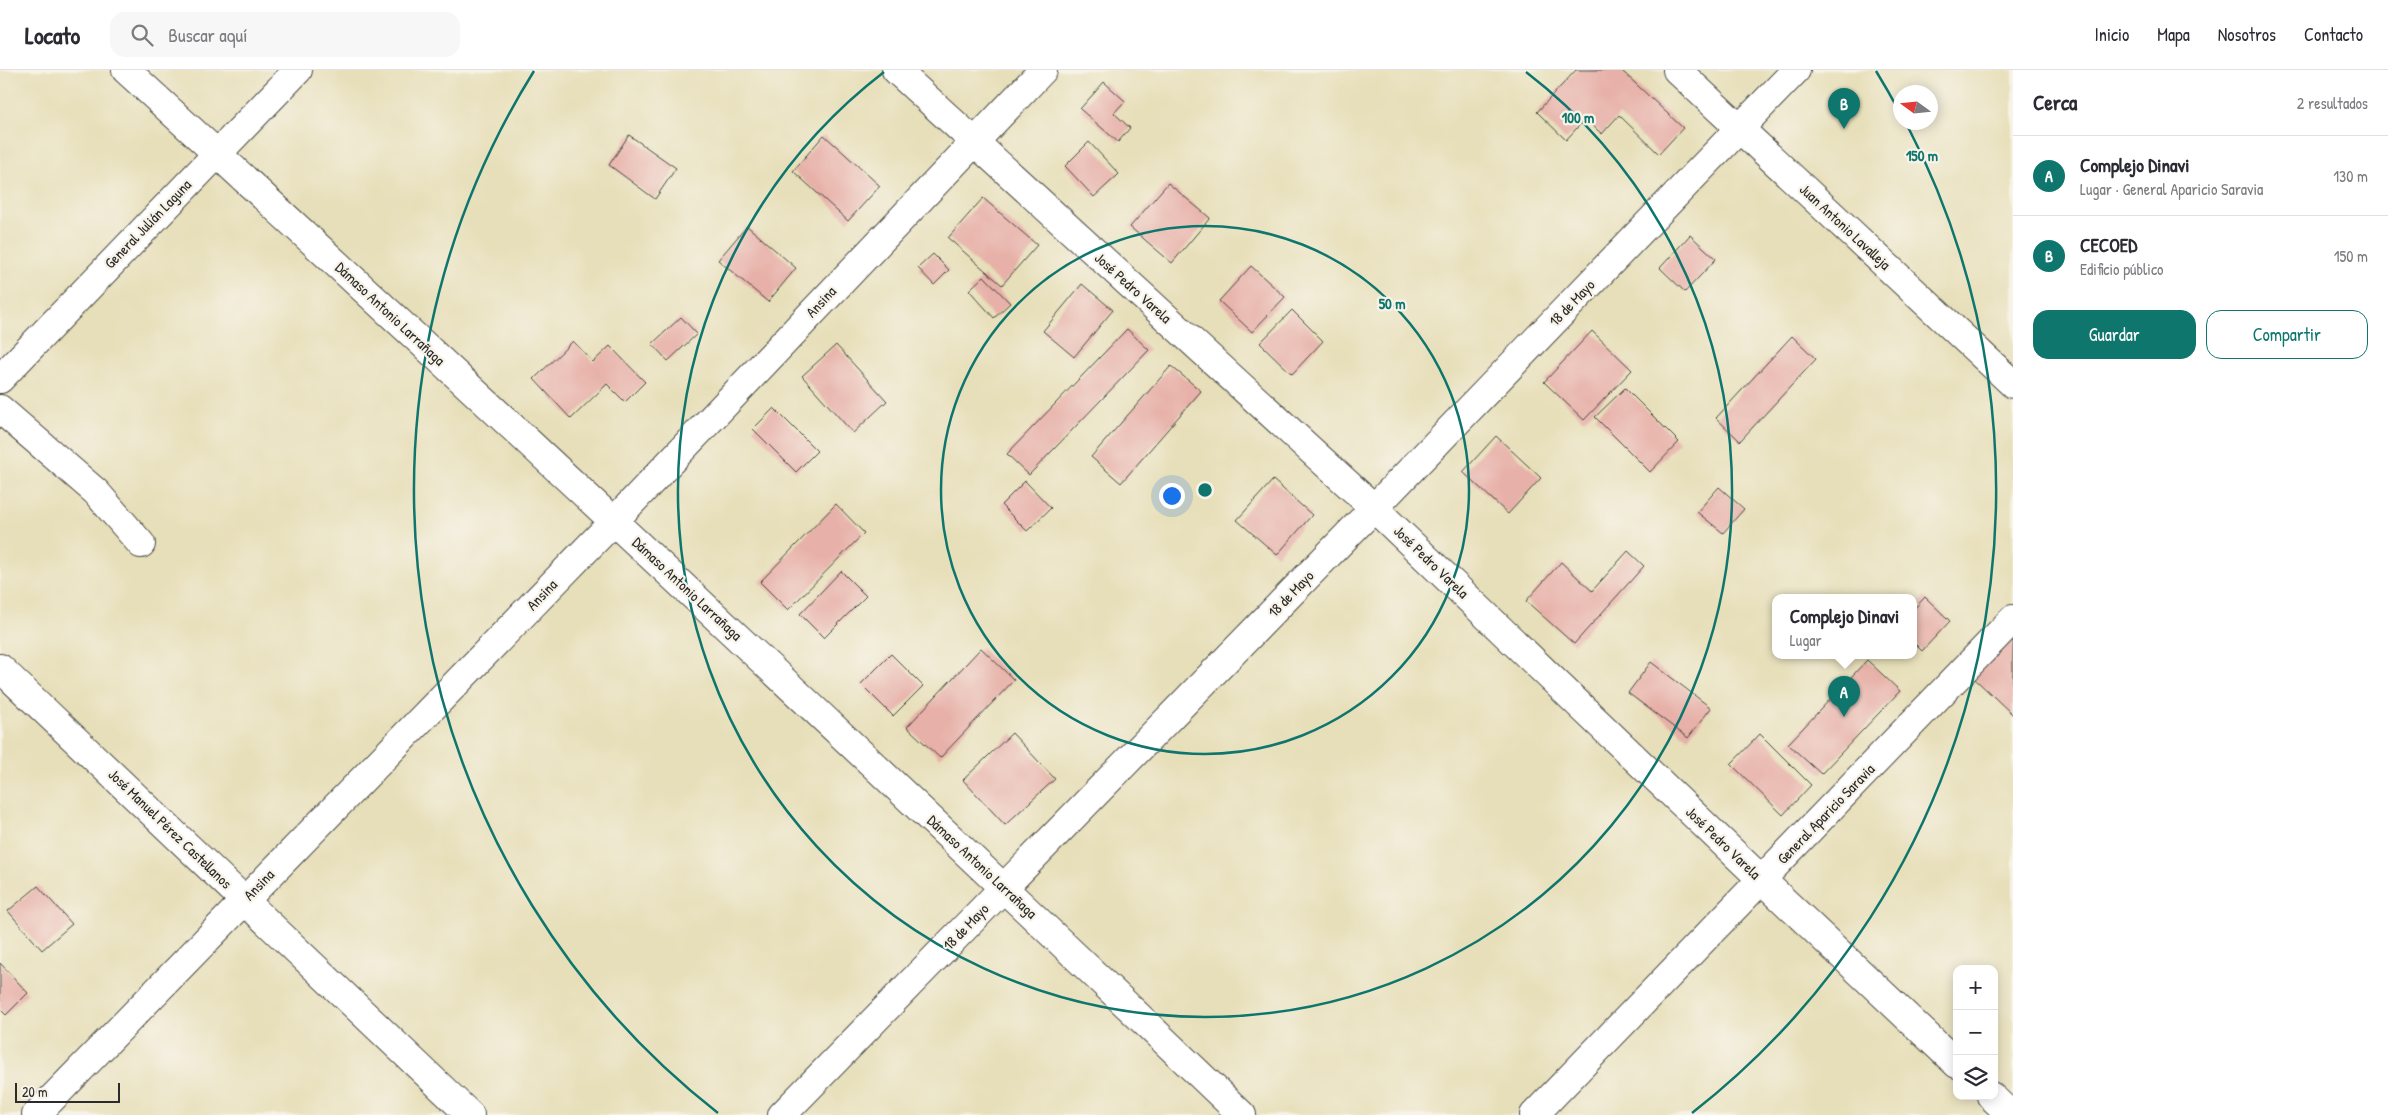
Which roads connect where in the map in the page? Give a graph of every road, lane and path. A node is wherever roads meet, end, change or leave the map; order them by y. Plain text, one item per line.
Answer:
1 (126, 70) edge
2 (298, 70) edge
3 (896, 70) edge
4 (1043, 70) edge
5 (1677, 70) edge
6 (1796, 70) edge
7 (1740, 130) junction
8 (973, 142) junction
9 (216, 153) junction
10 (0, 380) edge
11 (2013, 384) edge
12 (0, 410) edge
13 (1374, 508) junction
14 (614, 520) junction
15 (141, 544) dead end
16 (2013, 619) edge
17 (0, 668) edge
18 (1762, 880) junction
19 (1005, 888) junction
20 (244, 900) junction
21 (1953, 1060) edge
22 (1995, 1100) edge
23 (36, 1115) edge
24 (470, 1115) edge
25 (782, 1115) edge
26 (1242, 1115) edge
27 (1534, 1115) edge
28 (2011, 1115) edge

1 - 9 street, Dámaso Antonio Larrañaga
2 - 9 street, General Julián Laguna
3 - 8 street, José Pedro Varela
4 - 8 street, Ansina
5 - 7 street, Juan Antonio Lavalleja
6 - 7 street, 18 de Mayo
7 - 11 street, Juan Antonio Lavalleja
7 - 13 street, 18 de Mayo
8 - 13 street, José Pedro Varela
8 - 14 street, Ansina
9 - 10 street, General Julián Laguna
9 - 14 street, Dámaso Antonio Larrañaga
12 - 15 street
13 - 18 street, José Pedro Varela
13 - 19 street, 18 de Mayo
14 - 19 street, Dámaso Antonio Larrañaga
14 - 20 street, Ansina
16 - 18 street, General Aparicio Saravia
17 - 20 street, José Manuel Pérez Castellanos
18 - 21 street, José Pedro Varela
18 - 27 street, General Aparicio Saravia
19 - 25 street, 18 de Mayo
19 - 26 street, Dámaso Antonio Larrañaga
20 - 23 street, Ansina
20 - 24 street, José Manuel Pérez Castellanos
22 - 28 street

